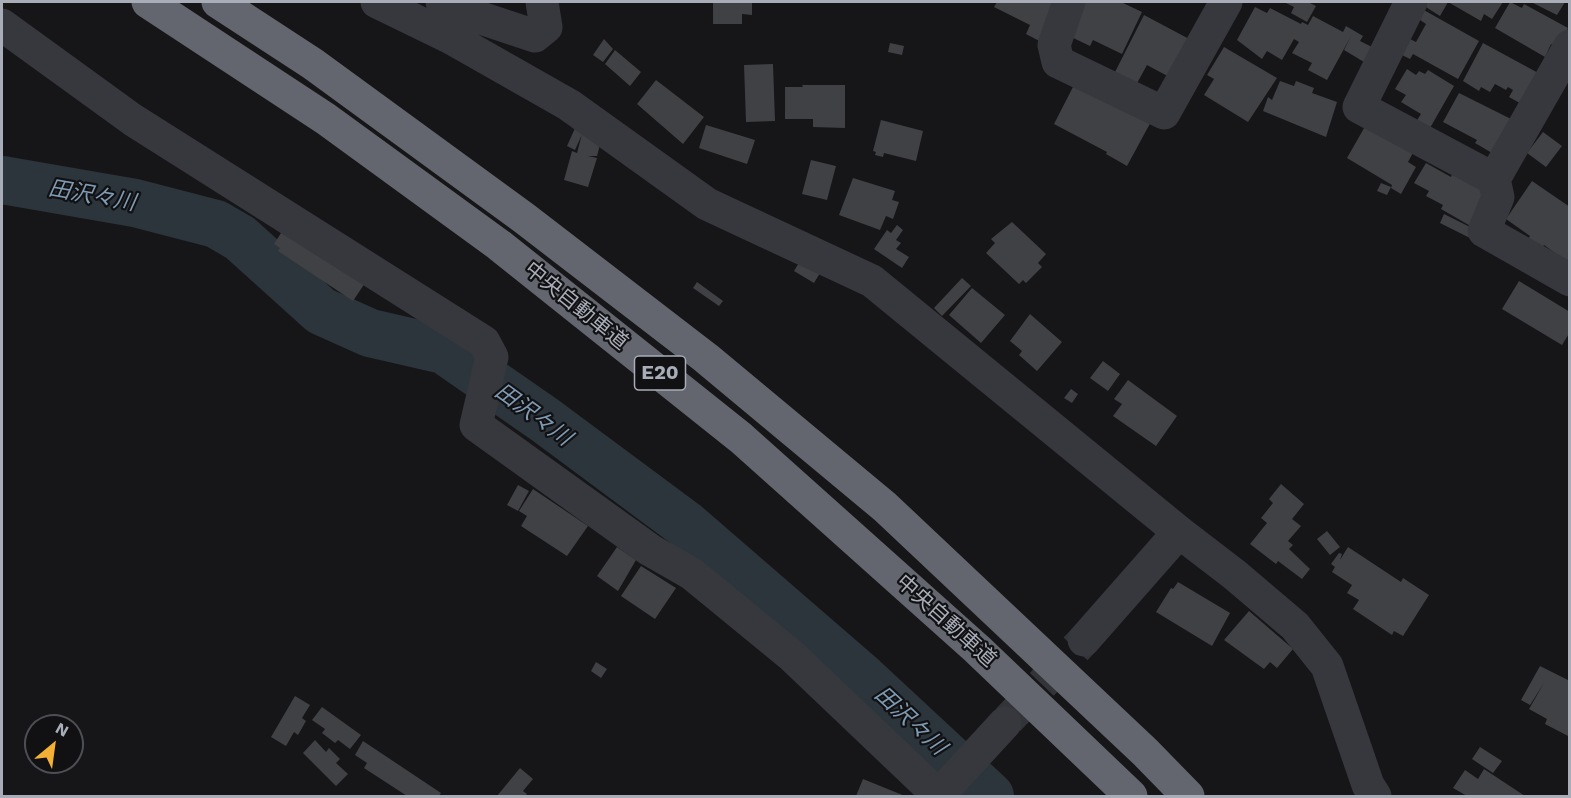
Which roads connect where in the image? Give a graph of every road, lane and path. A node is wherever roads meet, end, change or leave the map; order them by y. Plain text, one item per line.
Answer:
1 (148, 2) edge
2 (218, 2) edge
3 (377, 2) edge
4 (442, 2) edge
5 (542, 2) edge
6 (1070, 2) edge
7 (1226, 2) edge
8 (1411, 2) edge
9 (2, 25) edge
10 (1569, 46) edge
11 (1494, 179) junction
12 (1569, 280) edge
13 (1179, 532) junction
14 (1084, 640) tunnel mouth
15 (1005, 723) tunnel mouth
16 (939, 796) edge
17 (1131, 796) edge
18 (1188, 796) edge
19 (1375, 796) edge

1 - 17 highway, 中央自動車道 / E20
2 - 18 highway, 中央自動車道 / E20
3 - 13 street
4 - 5 street
6 - 7 street
8 - 11 street
9 - 16 street
10 - 11 street
11 - 12 street
13 - 14 street
13 - 19 street
15 - 16 street

